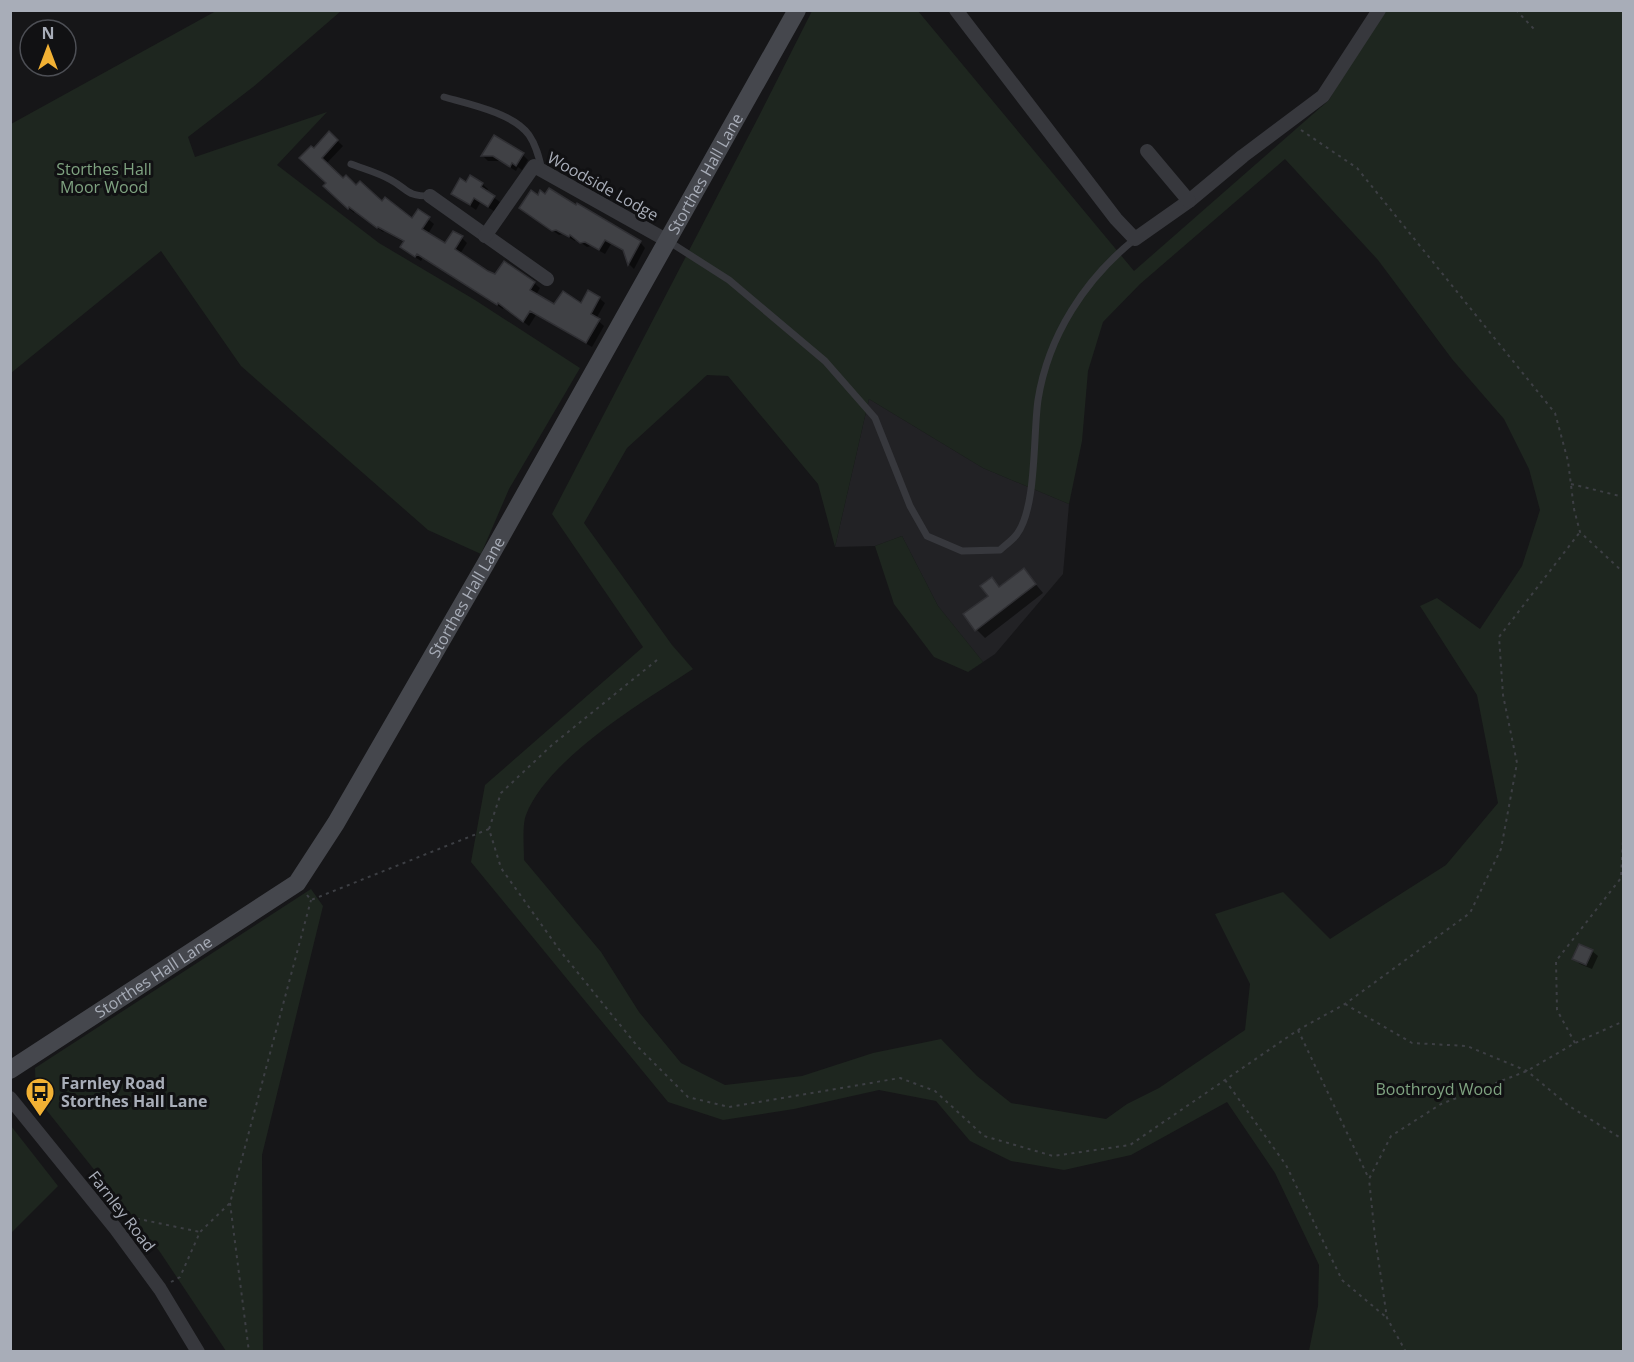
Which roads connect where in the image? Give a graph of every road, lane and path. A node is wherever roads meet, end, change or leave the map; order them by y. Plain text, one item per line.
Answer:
1 (797, 10) edge
2 (956, 10) edge
3 (1379, 10) edge
4 (1516, 10) edge
5 (1534, 29) dead end
6 (444, 97) dead end
7 (1289, 122) junction
8 (1147, 151) dead end
9 (351, 164) dead end
10 (542, 170) junction
11 (429, 196) joint
12 (1189, 201) junction
13 (485, 236) junction
14 (1135, 239) junction
15 (668, 241) junction
16 (547, 279) dead end
17 (1571, 484) junction
18 (1623, 497) edge
19 (1580, 532) junction
20 (1623, 573) edge
21 (657, 660) dead end
22 (1623, 821) edge
23 (489, 829) junction
24 (297, 883) junction
25 (311, 900) junction
26 (1346, 1004) junction
27 (1623, 1021) edge
28 (1298, 1030) junction
29 (1575, 1043) junction
30 (10, 1070) edge
31 (1527, 1071) junction
32 (1225, 1080) junction
33 (10, 1098) edge
34 (1623, 1140) edge
35 (1370, 1179) junction
36 (230, 1203) junction
37 (116, 1229) junction
38 (200, 1232) junction
39 (160, 1289) junction
40 (1387, 1318) junction
41 (198, 1352) edge
42 (249, 1352) edge
43 (1406, 1352) edge

1 - 15 street, Storthes Hall Lane
2 - 14 street
3 - 7 street
4 - 5 path
6 - 10 lane
7 - 12 street
7 - 17 path
8 - 12 street
9 - 11 lane
10 - 13 street, Woodside Lodge
10 - 15 street, Woodside Lodge
11 - 13 street
12 - 14 street
13 - 16 street
14 - 15 lane
15 - 24 street, Storthes Hall Lane
17 - 18 path
17 - 19 path
19 - 20 path
19 - 26 path
21 - 23 path
22 - 29 path
23 - 25 path
23 - 32 path
24 - 25 path
24 - 30 street, Storthes Hall Lane
25 - 36 path
26 - 28 path
26 - 31 path
27 - 29 path
28 - 32 path
28 - 35 path
29 - 31 path
31 - 34 path
31 - 35 path
32 - 40 path
33 - 37 street, Farnley Road
35 - 40 path
36 - 38 path
36 - 42 path
37 - 38 path
37 - 39 street, Farnley Road
38 - 39 path
39 - 41 street, Farnley Road
40 - 43 path

